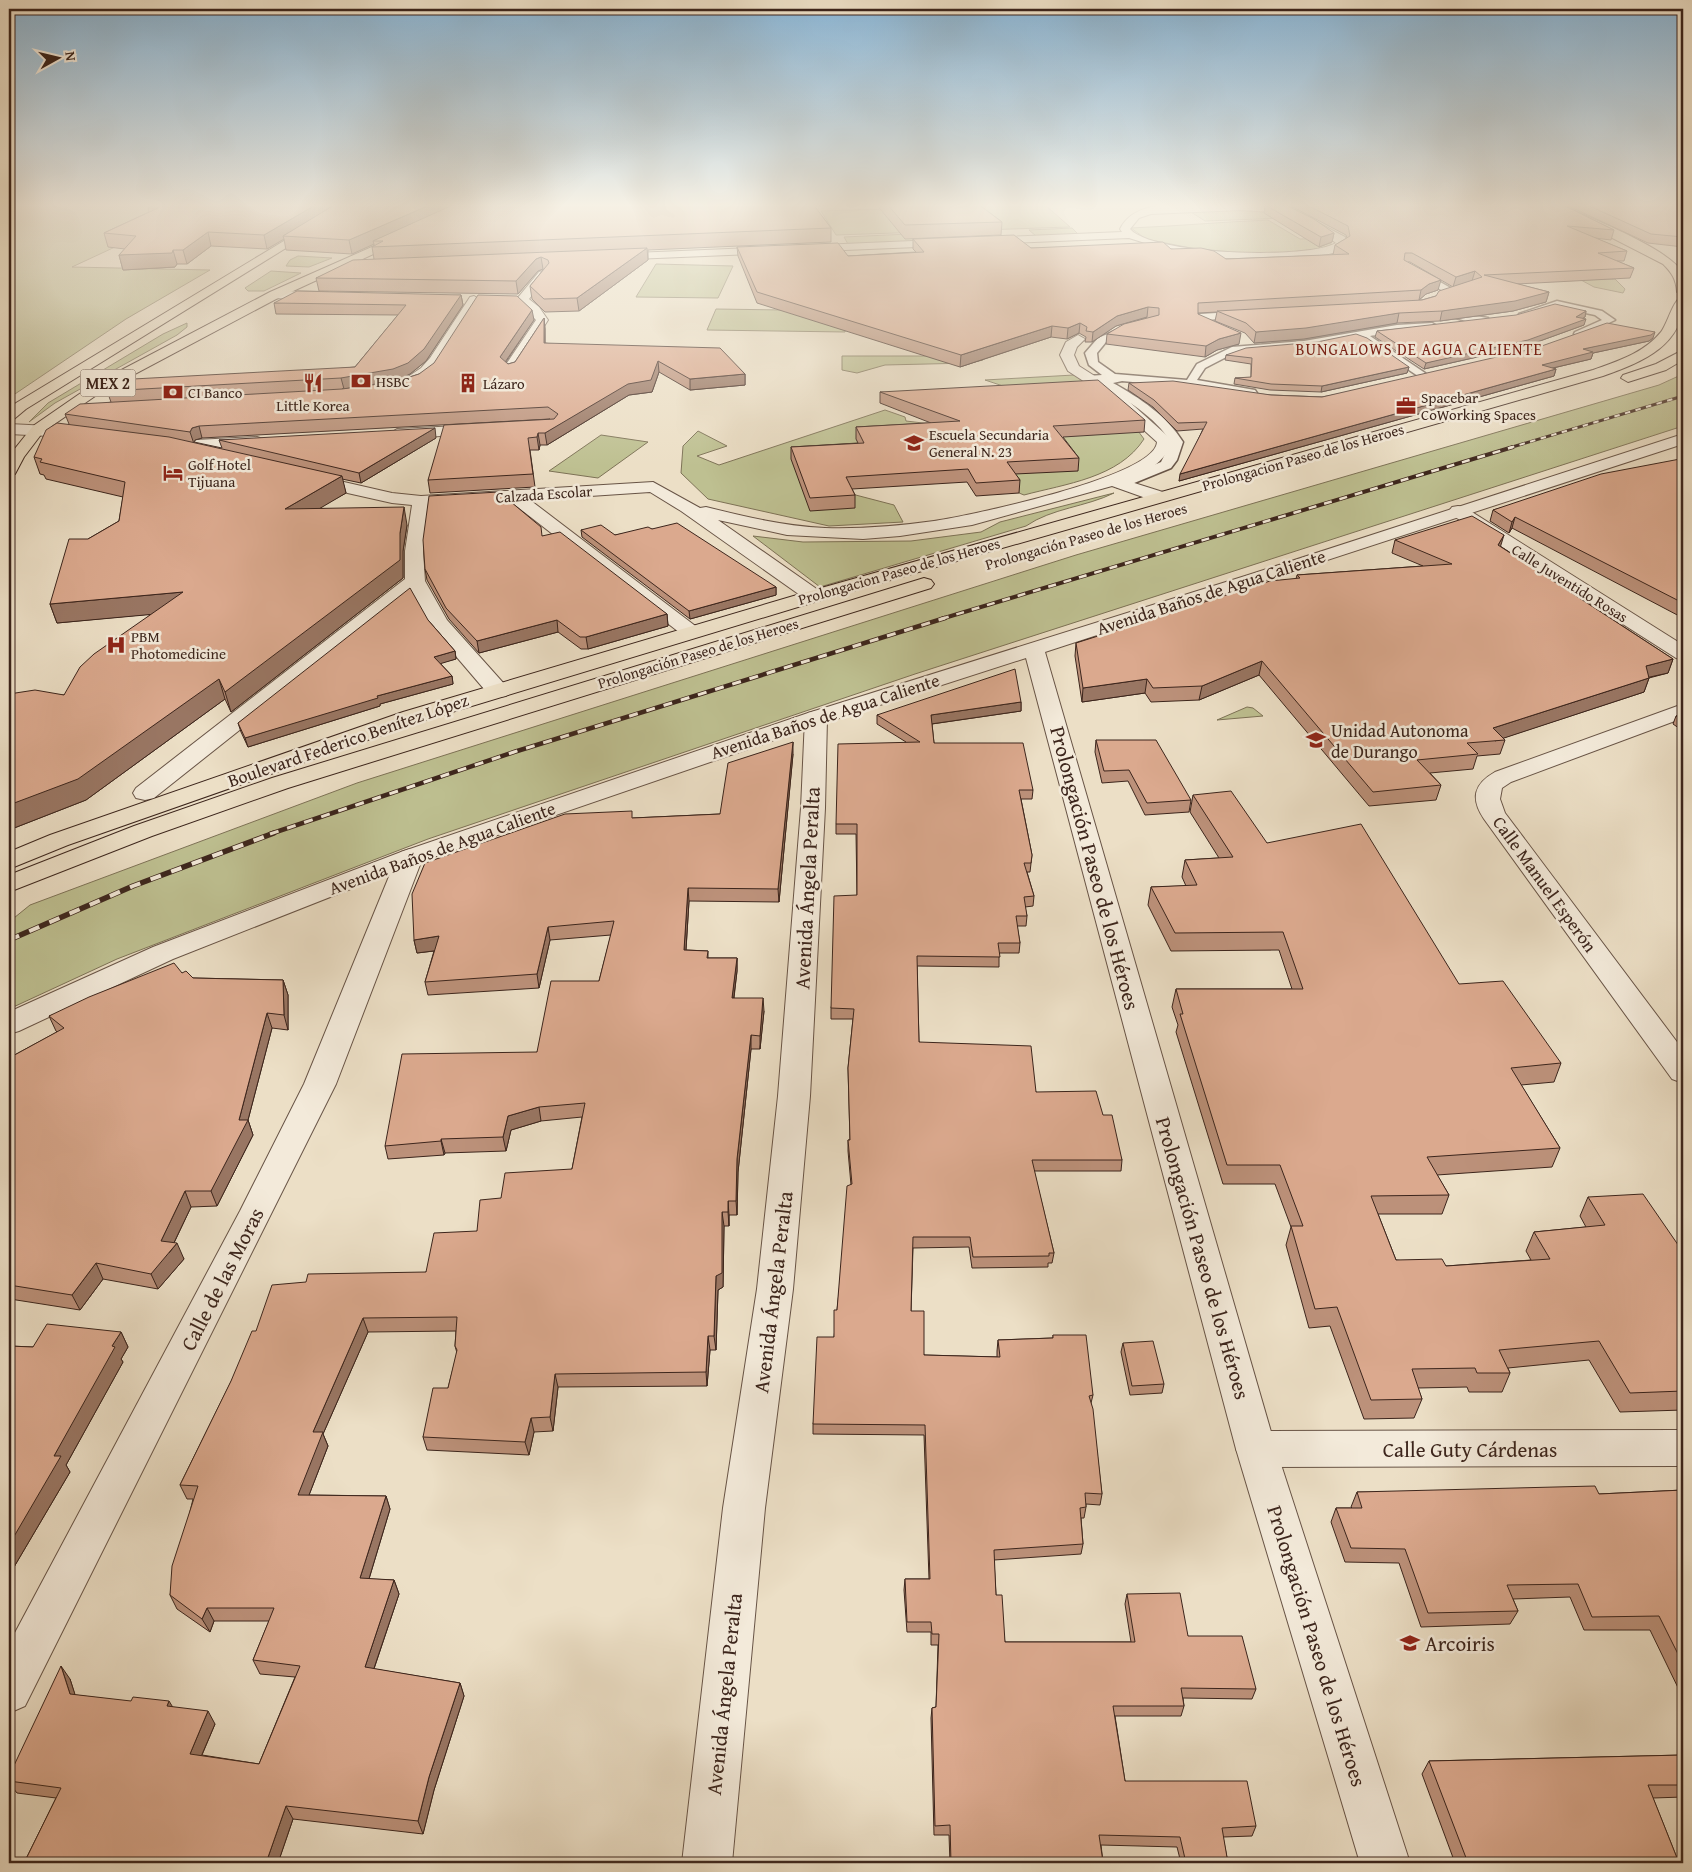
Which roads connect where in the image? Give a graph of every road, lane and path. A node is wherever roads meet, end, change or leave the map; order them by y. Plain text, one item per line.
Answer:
1 (206, 291) edge
2 (282, 291) edge
3 (525, 291) edge
4 (1454, 291) edge
5 (250, 294) dead end
6 (274, 295) junction
7 (336, 296) edge
8 (455, 299) edge
9 (1683, 300) edge
10 (1262, 313) edge
11 (1499, 318) edge
12 (1468, 320) junction
13 (1146, 323) edge
14 (1537, 324) edge
15 (1232, 334) edge
16 (1356, 335) junction
17 (1568, 336) edge
18 (1078, 339) edge
19 (1683, 354) edge
20 (510, 369) edge
21 (1092, 378) junction
22 (1116, 378) junction
23 (1404, 379) edge
24 (1195, 381) junction
25 (391, 388) edge
26 (1120, 390) junction
27 (1261, 395) edge
28 (86, 410) edge
29 (63, 412) junction
30 (9, 416) edge
31 (9, 429) edge
32 (490, 429) edge
33 (38, 430) junction
34 (86, 434) edge
35 (381, 435) edge
36 (1683, 439) edge
37 (272, 441) edge
38 (1683, 443) edge
39 (156, 444) edge
40 (174, 446) junction
41 (1656, 448) junction
42 (232, 460) edge
43 (9, 471) edge
44 (290, 475) edge
45 (1117, 482) junction
46 (513, 495) junction
47 (1160, 497) junction
48 (421, 501) junction
49 (687, 507) junction
50 (1458, 512) junction
51 (1038, 550) dead end
52 (944, 578) dead end
53 (415, 581) junction
54 (814, 596) junction
55 (691, 632) junction
56 (1034, 649) junction
57 (1683, 654) edge
58 (498, 691) junction
59 (1683, 711) edge
60 (411, 717) junction
61 (487, 717) junction
62 (816, 718) junction
63 (145, 793) junction
64 (9, 845) edge
65 (410, 857) junction
66 (9, 861) edge
67 (9, 884) edge
68 (9, 904) edge
69 (9, 1024) edge
70 (1683, 1072) edge
71 (1683, 1448) edge
72 (1256, 1449) junction
73 (9, 1690) edge
74 (707, 1863) edge
75 (1385, 1863) edge

1 - 30 main road, MEX 2
2 - 6 main road, MEX 2
3 - 20 street
4 - 12 street
5 - 6 main road
6 - 7 street
6 - 29 main road, MEX 2
8 - 25 street
9 - 47 main road, Prolongacion Paseo de los Heroes
10 - 15 street
11 - 12 street
12 - 16 street
13 - 22 street
14 - 17 street
16 - 23 street
16 - 24 street
18 - 21 street
19 - 51 main road, Prolongación Paseo de los Heroes
21 - 22 street
21 - 26 street
21 - 45 street
22 - 24 street
22 - 26 street
24 - 27 street
26 - 45 street
28 - 29 street
29 - 33 main road, MEX 2
31 - 33 street
32 - 35 street
33 - 34 street
33 - 43 main road, MEX 2
36 - 41 street, Avenida Baños de Agua Caliente
37 - 40 street
38 - 41 street, Avenida Baños de Agua Caliente
39 - 40 street
40 - 42 street
41 - 50 street, Avenida Baños de Agua Caliente
44 - 48 street, Calzada Escolar
45 - 47 street
45 - 49 street
46 - 48 street, Calzada Escolar
46 - 49 street, Calzada Escolar
46 - 55 street
47 - 54 main road, Prolongacion Paseo de los Heroes
48 - 53 street
49 - 54 street, Calzada Escolar
50 - 56 street, Avenida Baños de Agua Caliente
50 - 57 street, Calle Juventido Rosas
52 - 61 main road, Prolongación Paseo de los Heroes
53 - 58 street
53 - 63 street
54 - 55 main road, Prolongacion Paseo de los Heroes
55 - 58 main road, Boulevard Federico Benítez López
56 - 62 street, Avenida Baños de Agua Caliente
56 - 72 street, Prolongación Paseo de los Héroes
58 - 60 main road, Boulevard Federico Benítez López
59 - 70 street, Calle Manuel Esperón
60 - 63 main road
60 - 66 main road, Boulevard Federico Benítez López
61 - 67 main road, Boulevard Federico Benítez López
61 - 68 main road
62 - 65 street, Avenida Baños de Agua Caliente
62 - 74 street, Avenida Ángela Peralta
63 - 64 main road
65 - 69 street, Avenida Baños de Agua Caliente
65 - 73 street, Calle de las Moras
71 - 72 street, Calle Guty Cárdenas
72 - 75 street, Prolongación Paseo de los Héroes

